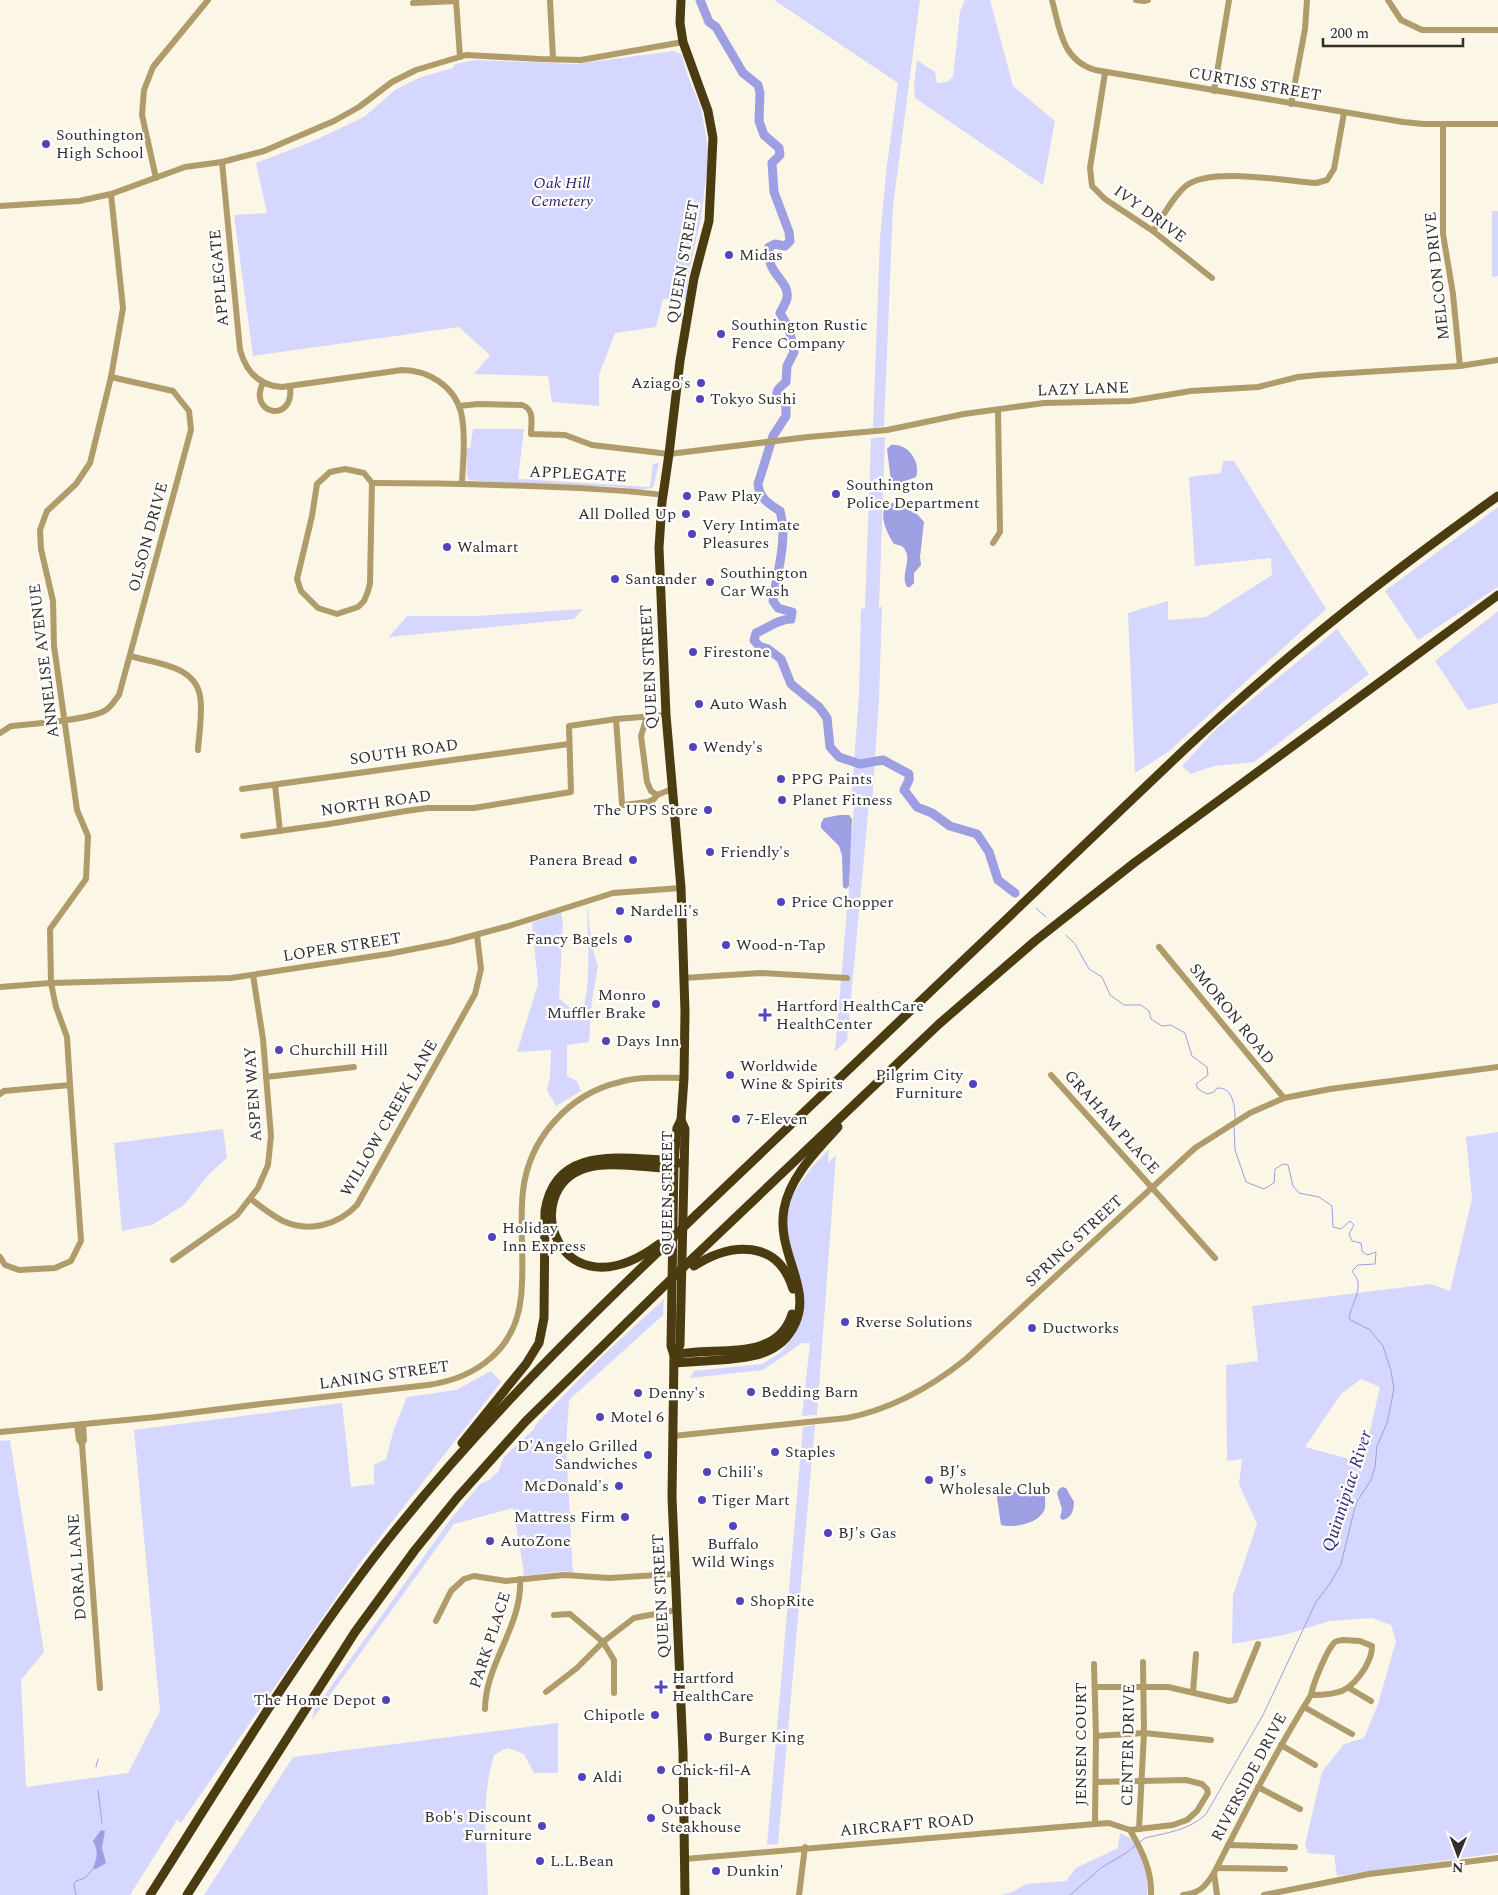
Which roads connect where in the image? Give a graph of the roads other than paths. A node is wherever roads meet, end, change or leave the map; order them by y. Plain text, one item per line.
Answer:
1 (208, 0) edge
2 (456, 0) edge
3 (550, 0) edge
4 (681, 0) edge
5 (1052, 0) edge
6 (1136, 0) edge
7 (1148, 0) edge
8 (1229, 0) edge
9 (1307, 0) edge
10 (1388, 0) edge
11 (413, 3) dead end
12 (1498, 30) edge
13 (683, 42) junction
14 (460, 57) junction
15 (553, 60) junction
16 (1105, 72) junction
17 (1214, 91) junction
18 (1291, 104) junction
19 (1344, 113) junction
20 (1443, 124) junction
21 (1498, 124) edge
22 (222, 162) junction
23 (156, 178) junction
24 (110, 194) junction
25 (0, 206) edge
26 (1153, 232) junction
27 (1212, 278) dead end
28 (1498, 360) edge
29 (1460, 366) junction
30 (112, 377) junction
31 (263, 383) junction
32 (290, 386) junction
33 (459, 406) junction
34 (998, 410) junction
35 (670, 454) junction
36 (372, 483) junction
37 (462, 483) junction
38 (663, 495) junction
39 (1498, 496) edge
40 (993, 544) dead end
41 (1498, 595) edge
42 (130, 656) junction
43 (666, 715) junction
44 (647, 716) junction
45 (64, 719) junction
46 (616, 719) junction
47 (0, 733) edge
48 (569, 744) junction
49 (198, 750) dead end
50 (275, 785) junction
51 (242, 789) dead end
52 (672, 789) junction
53 (657, 795) junction
54 (280, 830) junction
55 (243, 836) dead end
56 (681, 888) junction
57 (477, 935) junction
58 (1159, 947) dead end
59 (253, 975) junction
60 (684, 978) junction
61 (847, 978) dead end
62 (52, 984) junction
63 (0, 987) edge
64 (354, 1067) dead end
65 (1498, 1067) edge
66 (1051, 1075) dead end
67 (266, 1078) junction
68 (684, 1078) junction
69 (70, 1085) junction
70 (0, 1094) edge
71 (1284, 1098) junction
72 (847, 1115) junction
73 (679, 1163) junction
74 (1152, 1187) junction
75 (250, 1199) junction
76 (659, 1247) junction
77 (0, 1257) edge
78 (1215, 1258) dead end
79 (173, 1260) dead end
80 (694, 1262) junction
81 (674, 1359) junction
82 (80, 1425) junction
83 (0, 1432) edge
84 (673, 1436) junction
85 (373, 1560) junction
86 (675, 1574) junction
87 (520, 1579) junction
88 (676, 1610) junction
89 (554, 1615) dead end
90 (436, 1621) dead end
91 (603, 1642) junction
92 (1258, 1644) dead end
93 (1196, 1654) dead end
94 (1143, 1662) dead end
95 (1094, 1664) dead end
96 (1144, 1686) junction
97 (1095, 1687) junction
98 (100, 1688) dead end
99 (1349, 1688) junction
100 (546, 1692) dead end
101 (1193, 1692) junction
102 (614, 1693) dead end
103 (1312, 1695) junction
104 (1370, 1700) dead end
105 (1304, 1706) junction
106 (485, 1709) dead end
107 (1144, 1733) junction
108 (1352, 1734) dead end
109 (1096, 1736) junction
110 (1211, 1740) dead end
111 (1281, 1745) junction
112 (1315, 1765) dead end
113 (1143, 1780) junction
114 (1096, 1782) junction
115 (1258, 1787) junction
116 (1300, 1809) dead end
117 (1095, 1824) junction
118 (1139, 1828) junction
119 (1130, 1830) junction
120 (1228, 1845) junction
121 (805, 1847) junction
122 (1295, 1847) dead end
123 (1498, 1858) edge
124 (685, 1859) junction
125 (1285, 1869) dead end
126 (1216, 1871) junction
127 (150, 1895) edge
128 (187, 1895) edge
129 (685, 1895) edge
130 (799, 1895) edge
131 (1151, 1895) edge
132 (1183, 1895) edge
133 (1217, 1895) edge
134 (1264, 1895) edge

1 - 23 street
2 - 11 street
2 - 14 street
3 - 15 street
4 - 13 highway, QUEEN STREET
5 - 16 street, CURTISS STREET
6 - 7 street
8 - 17 street
9 - 18 street
10 - 12 street
13 - 15 street
13 - 35 highway, QUEEN STREET
14 - 15 street
14 - 22 street
16 - 17 street, CURTISS STREET
16 - 26 street, IVY DRIVE
17 - 18 street, CURTISS STREET
18 - 19 street, CURTISS STREET
19 - 20 street, CURTISS STREET
19 - 26 street
20 - 21 street, CURTISS STREET
20 - 29 street, MELCON DRIVE
22 - 23 street
22 - 31 street, APPLEGATE
23 - 24 street
24 - 25 street
24 - 30 street, ANNELISE AVENUE
26 - 27 street, IVY DRIVE
28 - 29 street, LAZY LANE
29 - 34 street, LAZY LANE
30 - 42 street, OLSON DRIVE
30 - 45 street, ANNELISE AVENUE
31 - 32 street
31 - 32 street
32 - 33 street
33 - 35 street, LAZY LANE
33 - 37 street
34 - 35 street, LAZY LANE
34 - 40 street
35 - 38 highway, QUEEN STREET
36 - 36 street
36 - 37 street, APPLEGATE
37 - 38 street, APPLEGATE
38 - 43 highway, QUEEN STREET
39 - 76 highway, bridge
41 - 72 highway
42 - 45 street, OLSON DRIVE
42 - 49 street
43 - 44 street
43 - 52 highway, QUEEN STREET
44 - 46 street
44 - 53 street
45 - 47 street, OLSON DRIVE
45 - 62 street, ANNELISE AVENUE
46 - 48 street
46 - 53 street
48 - 50 street, SOUTH ROAD
48 - 54 street, NORTH ROAD
50 - 51 street, SOUTH ROAD
50 - 54 street
52 - 53 street
52 - 56 highway, QUEEN STREET
54 - 55 street, NORTH ROAD
56 - 57 street, LOPER STREET
56 - 60 highway, QUEEN STREET
57 - 59 street, LOPER STREET
57 - 75 street, WILLOW CREEK LANE
58 - 71 street, SMORON ROAD
59 - 62 street, LOPER STREET
59 - 67 street, ASPEN WAY
60 - 61 street
60 - 68 highway, QUEEN STREET
62 - 63 street, LOPER STREET
62 - 69 street, ANNELISE AVENUE
64 - 67 street
65 - 71 street, SPRING STREET
66 - 74 street, GRAHAM PLACE
67 - 75 street, ASPEN WAY
68 - 73 highway, QUEEN STREET
68 - 82 street, LANING STREET
69 - 70 street
69 - 77 street, ANNELISE AVENUE
71 - 74 street, SPRING STREET
72 - 80 highway
72 - 81 highway
73 - 76 highway
73 - 81 highway, QUEEN STREET
73 - 85 highway
74 - 78 street, GRAHAM PLACE
74 - 84 street, SPRING STREET
75 - 79 street, ASPEN WAY
76 - 85 highway
80 - 81 highway
80 - 128 highway, bridge
81 - 84 highway, QUEEN STREET
82 - 83 street, LANING STREET
82 - 98 street, DORAL LANE
84 - 86 highway, QUEEN STREET
85 - 127 highway
86 - 87 street
86 - 88 highway, QUEEN STREET
87 - 90 street
87 - 106 street, PARK PLACE
88 - 91 street
88 - 124 highway, QUEEN STREET
89 - 91 street
91 - 100 street
91 - 102 street
92 - 101 street
93 - 101 street
94 - 96 street, CENTER DRIVE
95 - 97 street, JENSEN COURT
96 - 97 street
96 - 101 street
96 - 107 street, CENTER DRIVE
97 - 109 street, JENSEN COURT
99 - 103 street
99 - 103 street, RIVERSIDE DRIVE
99 - 104 street
103 - 105 street, RIVERSIDE DRIVE
105 - 108 street
105 - 111 street, RIVERSIDE DRIVE
107 - 109 street
107 - 110 street
107 - 113 street, CENTER DRIVE
109 - 114 street, JENSEN COURT
111 - 112 street
111 - 115 street, RIVERSIDE DRIVE
113 - 114 street
113 - 118 street, CENTER DRIVE
113 - 118 street, AIRCRAFT ROAD
114 - 117 street, JENSEN COURT
115 - 116 street
115 - 120 street, RIVERSIDE DRIVE
117 - 119 street, AIRCRAFT ROAD
117 - 121 street, AIRCRAFT ROAD
118 - 119 street, AIRCRAFT ROAD
119 - 131 street
120 - 122 street
120 - 126 street, RIVERSIDE DRIVE
121 - 124 street, AIRCRAFT ROAD
121 - 130 street
123 - 134 street
124 - 129 highway, QUEEN STREET
125 - 126 street
126 - 132 street, RIVERSIDE DRIVE
126 - 133 street

